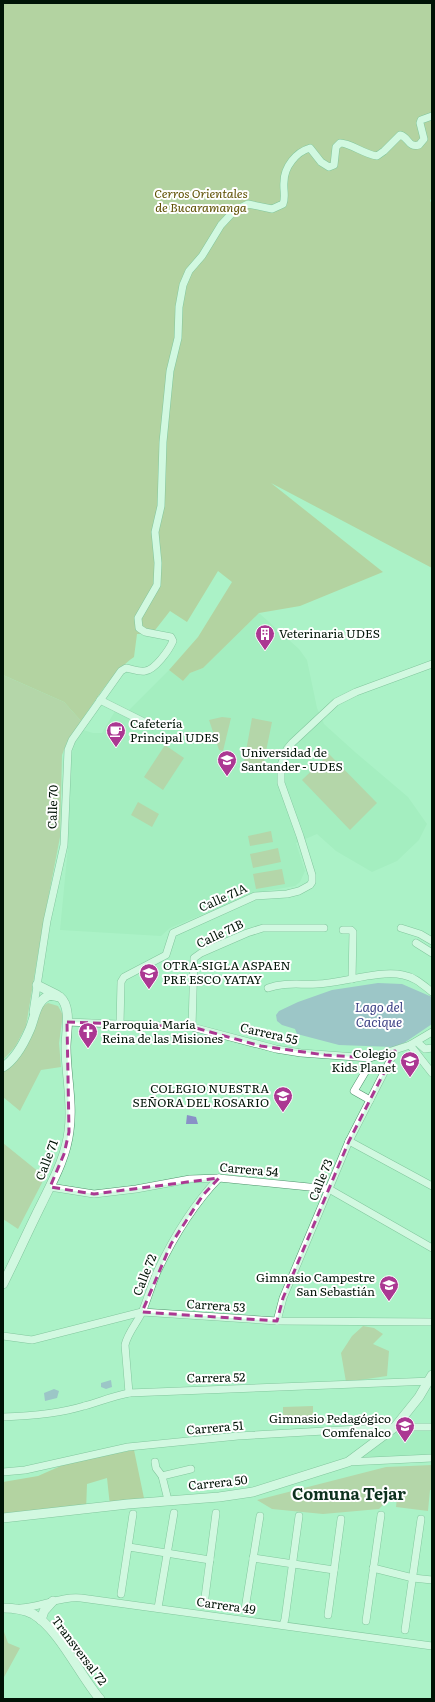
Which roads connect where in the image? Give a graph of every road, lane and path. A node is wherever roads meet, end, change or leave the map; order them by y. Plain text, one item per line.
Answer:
1 (432, 116) edge
2 (432, 664) edge
3 (100, 700) junction
4 (152, 726) dead end
5 (324, 928) dead end
6 (401, 928) dead end
7 (343, 930) dead end
8 (432, 942) edge
9 (416, 943) dead end
10 (432, 953) edge
11 (352, 979) junction
12 (37, 985) junction
13 (268, 988) dead end
14 (432, 992) edge
15 (58, 996) junction
16 (37, 1008) junction
17 (67, 1011) junction
18 (66, 1022) junction
19 (120, 1024) junction
20 (31, 1026) junction
21 (192, 1028) junction
22 (432, 1032) edge
23 (417, 1042) junction
24 (432, 1048) edge
25 (395, 1051) junction
26 (3, 1067) edge
27 (367, 1068) dead end
28 (432, 1073) edge
29 (370, 1100) junction
30 (349, 1141) junction
31 (220, 1178) junction
32 (432, 1186) edge
33 (50, 1187) junction
34 (329, 1190) junction
35 (432, 1248) edge
36 (3, 1284) edge
37 (142, 1312) junction
38 (277, 1321) junction
39 (432, 1322) edge
40 (3, 1336) edge
41 (431, 1379) edge
42 (128, 1393) junction
43 (3, 1417) edge
44 (395, 1427) junction
45 (432, 1427) edge
46 (432, 1458) edge
47 (154, 1462) dead end
48 (348, 1462) junction
49 (192, 1468) dead end
50 (3, 1472) edge
51 (162, 1476) junction
52 (168, 1500) junction
53 (174, 1513) dead end
54 (216, 1513) dead end
55 (133, 1514) dead end
56 (381, 1515) dead end
57 (260, 1516) dead end
58 (299, 1516) dead end
59 (3, 1518) edge
60 (341, 1519) dead end
61 (421, 1519) dead end
62 (129, 1547) junction
63 (166, 1553) junction
64 (253, 1558) junction
65 (210, 1560) junction
66 (293, 1564) junction
67 (374, 1568) junction
68 (334, 1570) junction
69 (413, 1578) junction
70 (432, 1580) edge
71 (121, 1594) dead end
72 (53, 1601) junction
73 (204, 1605) dead end
74 (3, 1608) edge
75 (17, 1608) junction
76 (158, 1608) junction
77 (244, 1609) dead end
78 (328, 1616) dead end
79 (41, 1620) junction
80 (366, 1620) dead end
81 (283, 1625) junction
82 (405, 1630) dead end
83 (432, 1646) edge
84 (100, 1699) edge

1 - 3 street, Calle 70
2 - 19 street, Calle 71A
3 - 4 street
3 - 12 street, Calle 70
5 - 21 street, Calle 71B
6 - 8 street
7 - 11 street
9 - 10 street
11 - 13 street
11 - 14 street
12 - 15 street
12 - 20 street, Calle 70
15 - 16 street
15 - 17 street
16 - 17 street
16 - 20 street, Calle 70
17 - 18 street, Calle 71
18 - 19 street, Carrera 55
18 - 33 street, Calle 71
19 - 21 street, Carrera 55
20 - 26 street, Calle 70
21 - 25 street, Carrera 55
22 - 23 street, Carrera 55
23 - 24 street
23 - 25 street, Carrera 55
23 - 28 street
25 - 29 street, Calle 73
27 - 29 street
29 - 30 street, Calle 73
30 - 32 street
30 - 34 street, Calle 73
31 - 33 street, Carrera 54
31 - 34 street, Carrera 54
31 - 37 street, Calle 72
33 - 36 street, Calle 71
34 - 35 street, Carrera 54
34 - 38 street, Calle 73
37 - 38 street, Carrera 53
37 - 40 street, Carrera 53
37 - 42 street, Calle 72
38 - 39 street, Carrera 53
41 - 42 street, Carrera 52
41 - 44 street
42 - 43 street, Carrera 52
44 - 45 street, Carrera 51
44 - 48 street
44 - 50 street, Carrera 51
46 - 48 street, Carrera 50
47 - 51 street
48 - 52 street, Carrera 50
49 - 51 street
51 - 52 street
52 - 59 street, Carrera 50
53 - 63 street
54 - 65 street
55 - 62 street
56 - 67 street
57 - 64 street
58 - 66 street
60 - 68 street
61 - 69 street
62 - 63 street
62 - 71 street
63 - 65 street
63 - 76 street
64 - 66 street
64 - 77 street
65 - 73 street
66 - 68 street
66 - 81 street
67 - 69 street
67 - 80 street
68 - 78 street
69 - 70 street
69 - 82 street
72 - 75 street, Carrera 49
72 - 76 street, Carrera 49
72 - 79 street
74 - 75 street
75 - 79 street, Transversal 72
76 - 81 street, Carrera 49
79 - 84 street, Transversal 72
81 - 83 street, Carrera 49

